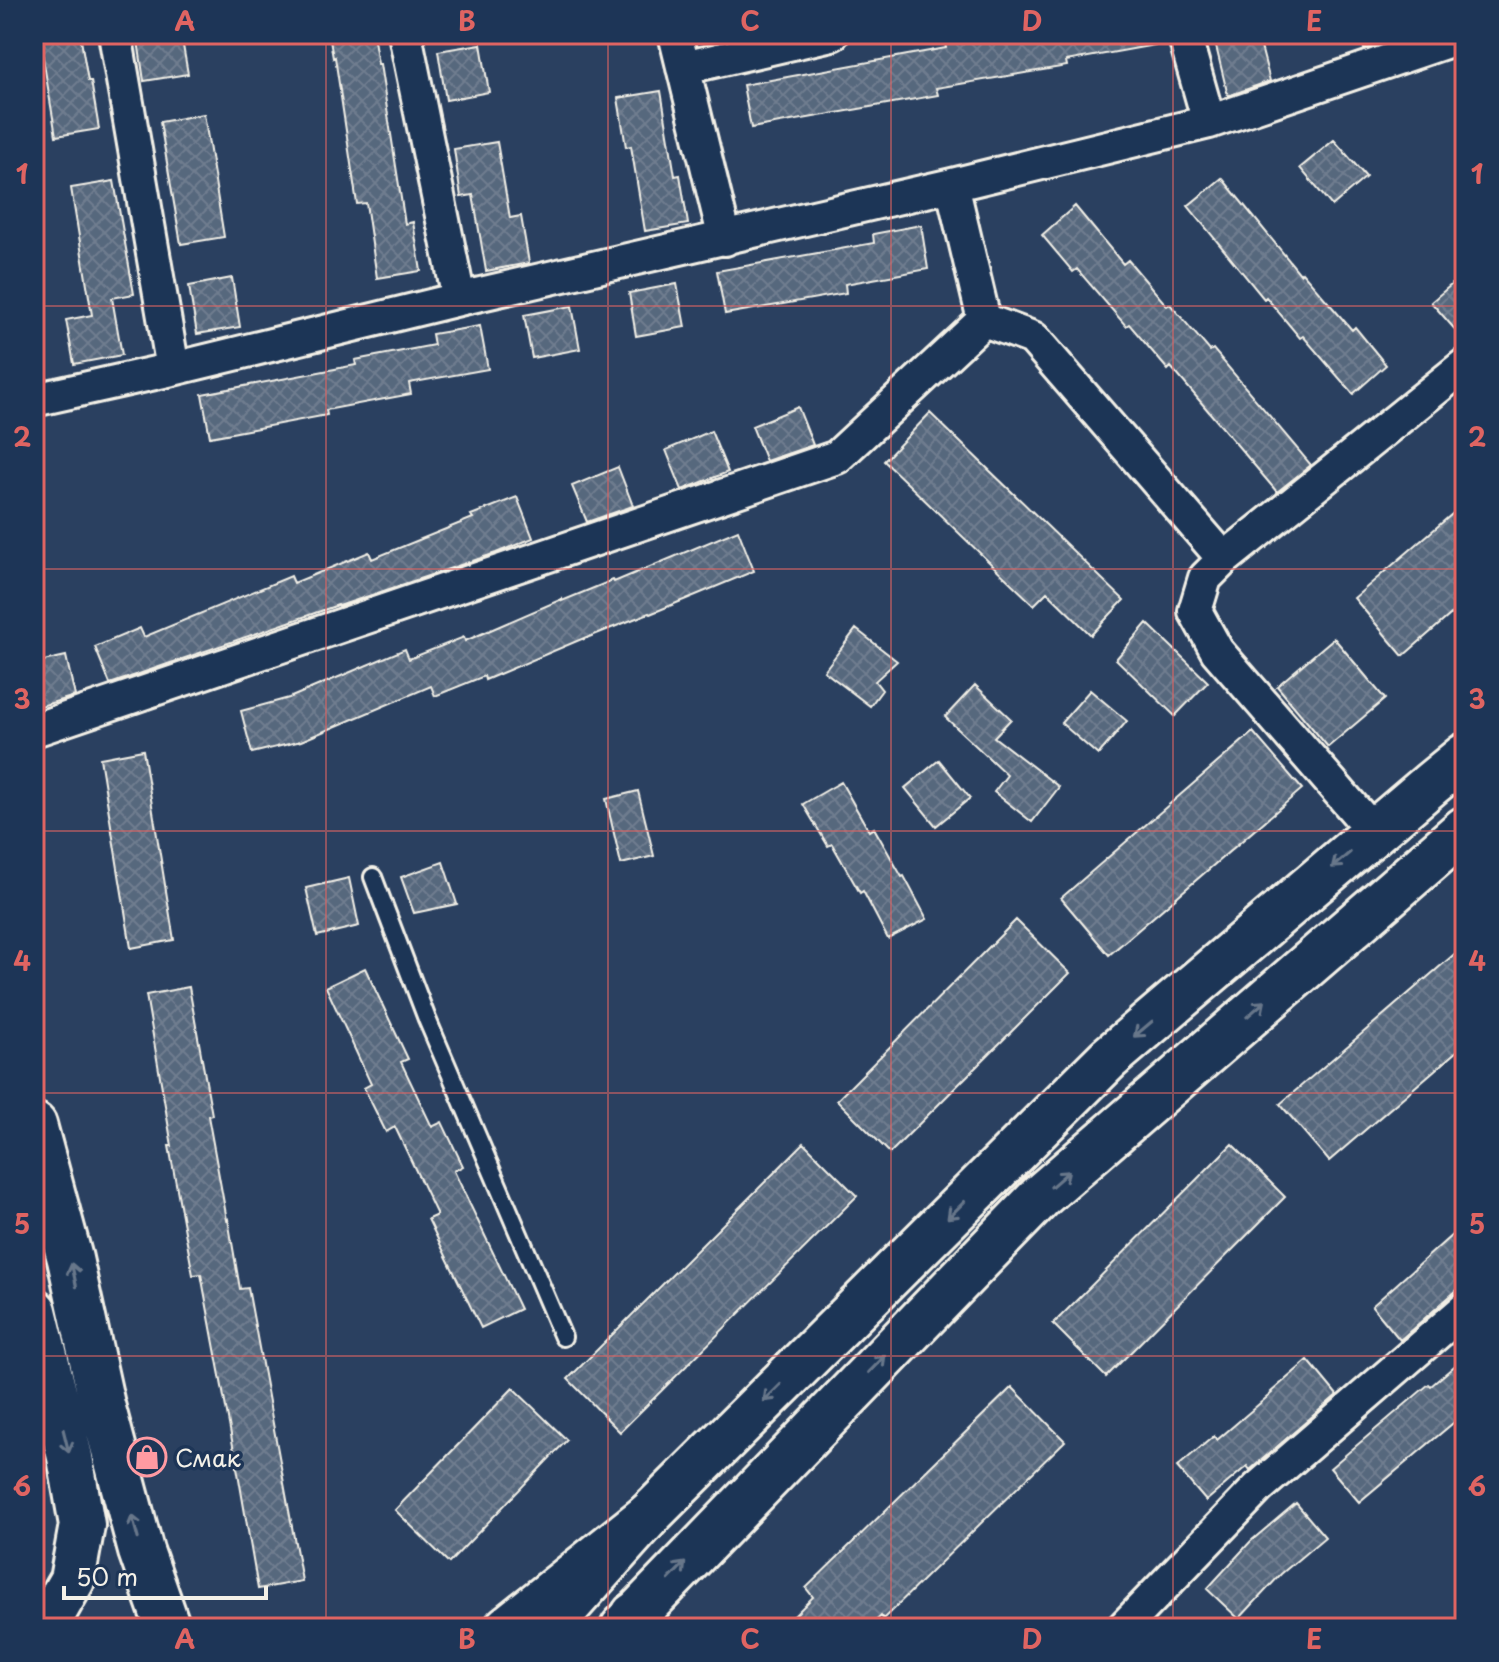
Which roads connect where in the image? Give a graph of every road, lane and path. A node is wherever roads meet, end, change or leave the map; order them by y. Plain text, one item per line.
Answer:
1 (115, 34) edge
2 (405, 34) edge
3 (675, 34) edge
4 (832, 34) edge
5 (1184, 34) edge
6 (1465, 35) edge
7 (1427, 41) edge
8 (683, 68) junction
9 (1209, 122) junction
10 (952, 185) junction
11 (725, 239) junction
12 (459, 299) junction
13 (984, 320) junction
14 (1465, 365) edge
15 (173, 369) junction
16 (34, 400) edge
17 (1224, 559) junction
18 (34, 730) edge
19 (1465, 756) edge
20 (1465, 829) edge
21 (1374, 832) junction
22 (373, 877) dead end
23 (34, 1125) edge
24 (1465, 1309) edge
25 (34, 1311) edge
26 (563, 1337) dead end
27 (648, 1516) junction
28 (34, 1621) edge
29 (629, 1624) edge
30 (168, 1628) edge
31 (507, 1628) edge
32 (548, 1628) edge
33 (1123, 1628) edge

1 - 15 street
2 - 12 street
3 - 8 street
4 - 8 street
5 - 9 street
6 - 7 street
7 - 9 street
8 - 11 street
9 - 10 street
10 - 11 street
10 - 13 street
11 - 12 street
12 - 15 street
13 - 17 street
13 - 18 street
14 - 17 street
15 - 16 street
17 - 21 street
19 - 21 main road
29 -> 20 main road
21 -> 27 main road
22 - 26 lane
30 -> 23 main road
24 - 33 street
25 -> 28 main road
27 - 31 main road
27 - 32 main road

